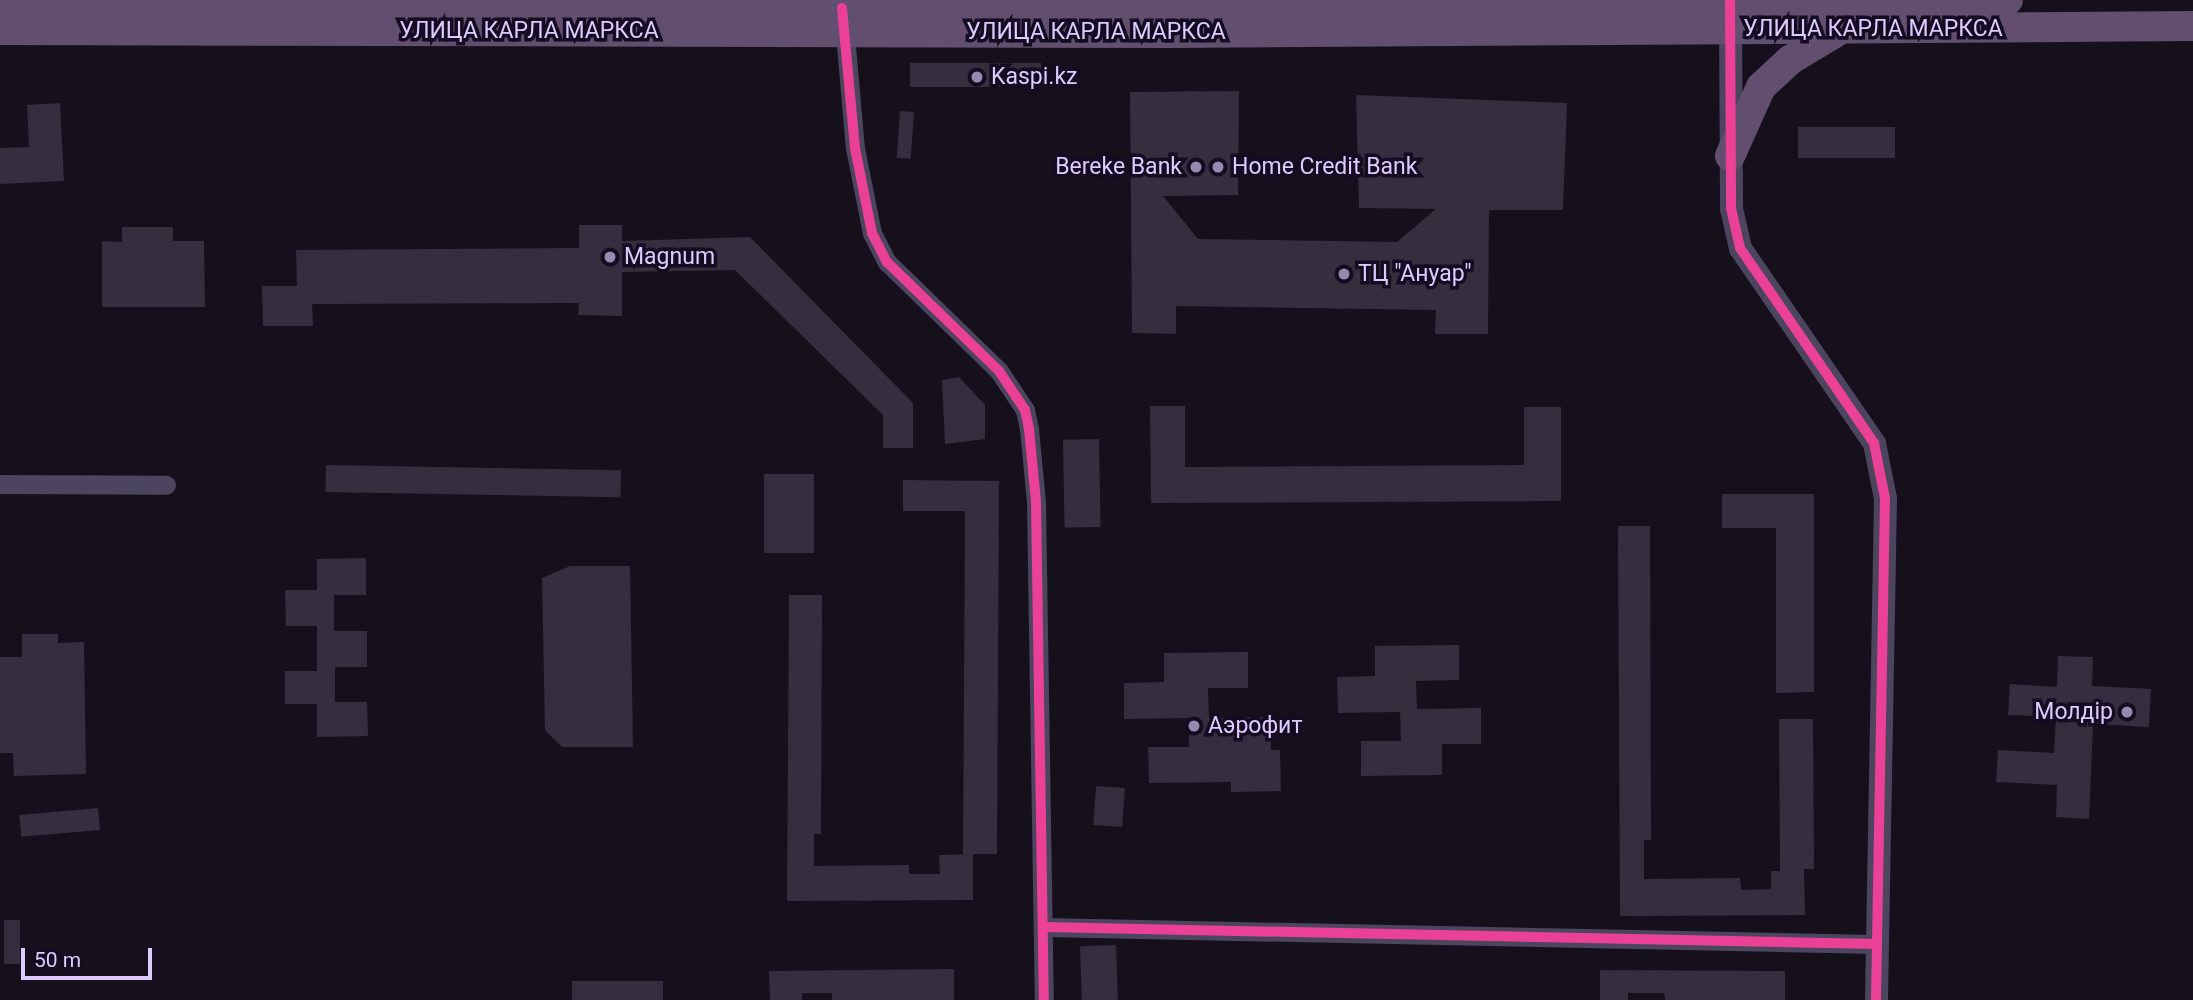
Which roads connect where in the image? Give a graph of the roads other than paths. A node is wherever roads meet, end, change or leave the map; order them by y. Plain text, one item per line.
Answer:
1 (1907, 0) edge
2 (2008, 0) edge
3 (1105, 3) edge
4 (0, 7) edge
5 (277, 12) edge
6 (1730, 15) edge
7 (844, 20) junction
8 (2193, 26) edge
9 (1842, 29) junction
10 (0, 30) edge
11 (1730, 156) junction
12 (0, 484) edge
13 (166, 485) dead end
14 (1044, 928) junction
15 (1876, 944) junction
16 (1044, 1000) edge
17 (1876, 1000) edge

1 - 2 main road, УЛИЦА КАРЛА МАРКСА
1 - 6 main road, УЛИЦА КАРЛА МАРКСА
3 - 6 main road, УЛИЦА КАРЛА МАРКСА
3 - 7 main road, УЛИЦА КАРЛА МАРКСА
4 - 5 main road, УЛИЦА КАРЛА МАРКСА
5 - 7 main road, УЛИЦА КАРЛА МАРКСА
5 - 10 main road, УЛИЦА КАРЛА МАРКСА
6 - 7 main road, УЛИЦА КАРЛА МАРКСА
6 - 9 main road, УЛИЦА КАРЛА МАРКСА
6 - 11 street
7 - 14 street
8 - 9 main road, УЛИЦА КАРЛА МАРКСА
9 - 11 main road
11 - 15 street
12 - 13 street
14 - 15 street
14 - 16 street
15 - 17 street

